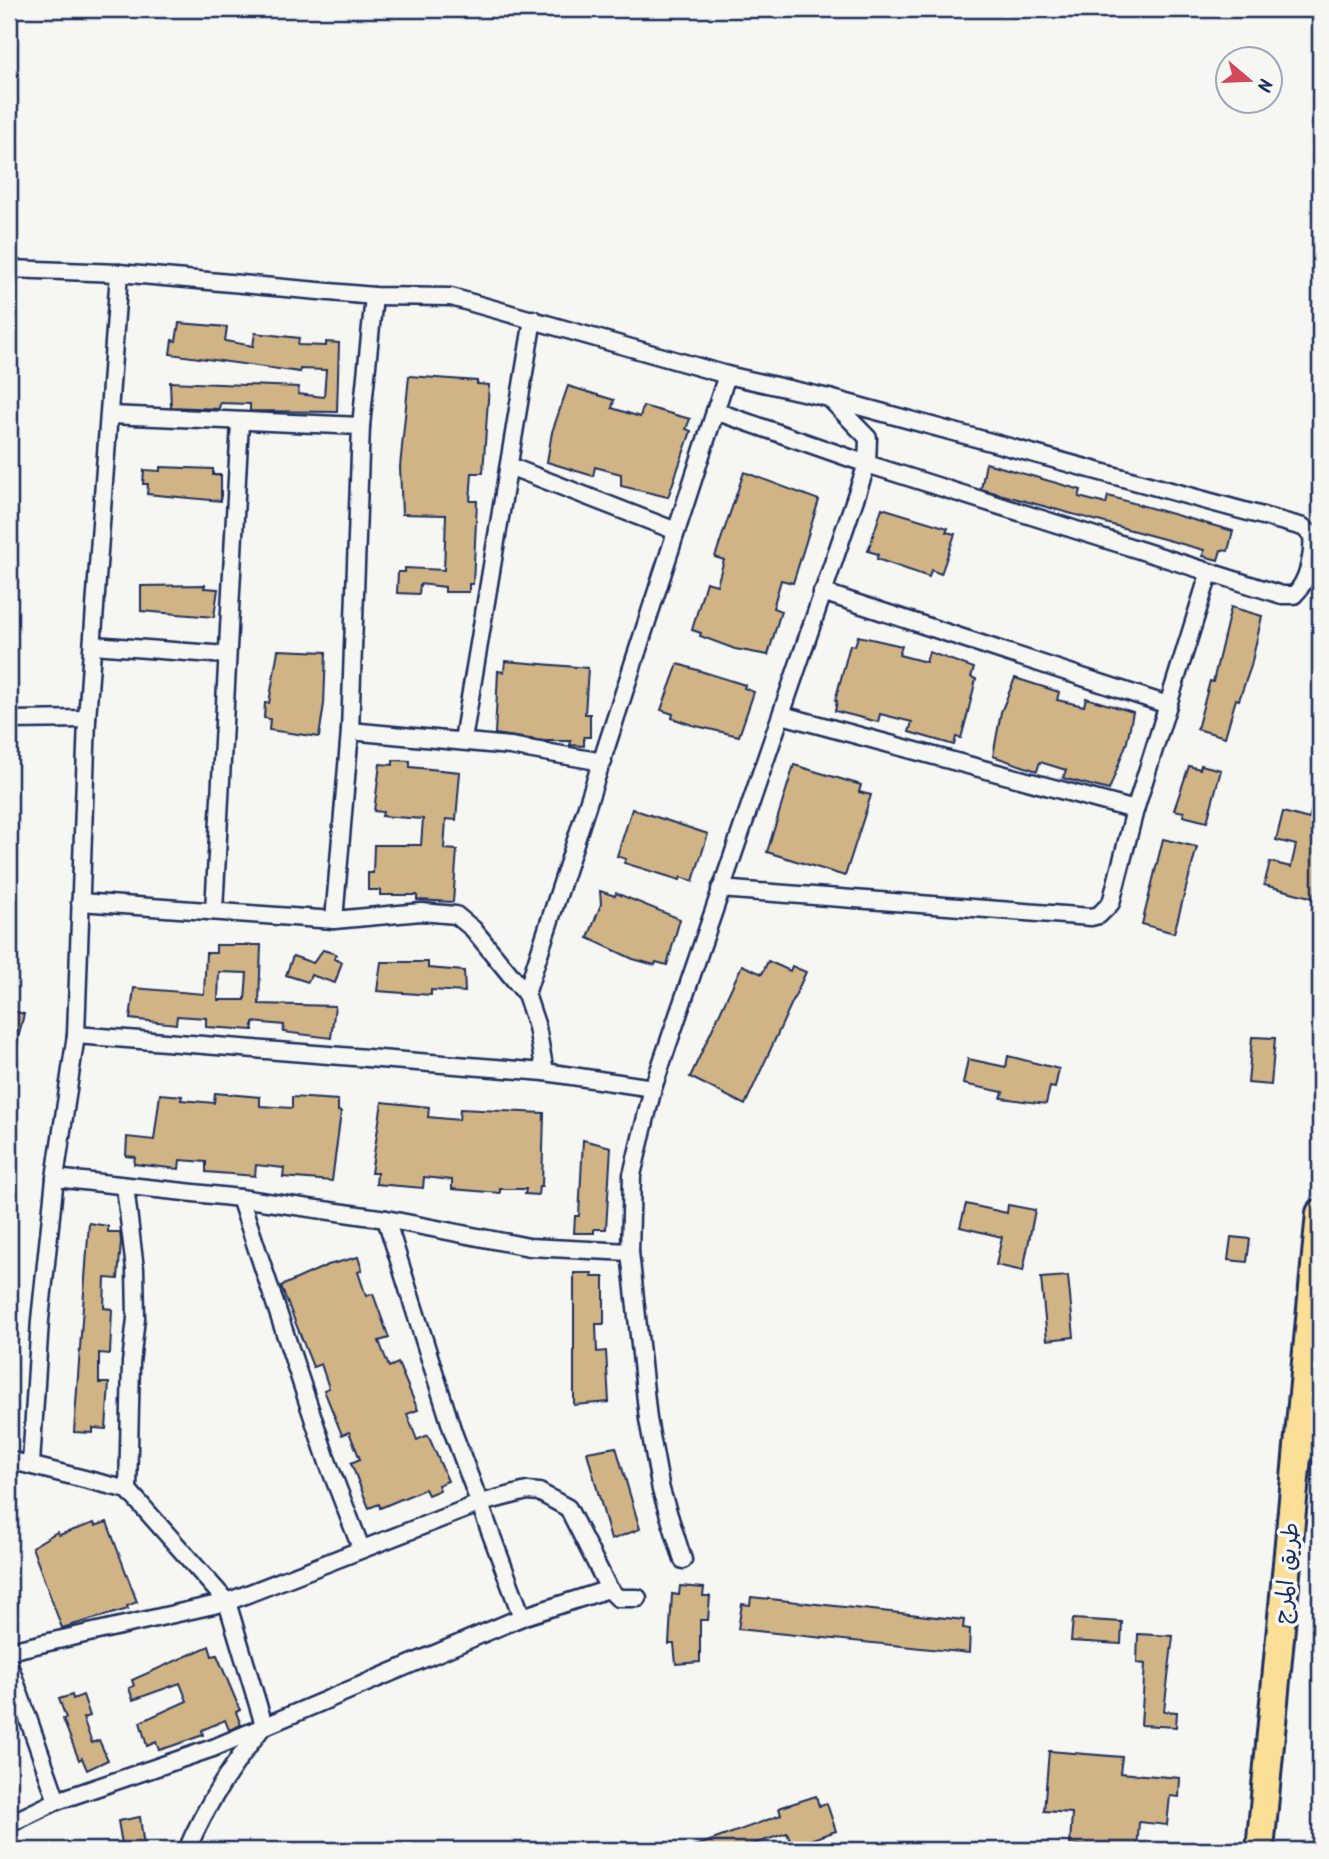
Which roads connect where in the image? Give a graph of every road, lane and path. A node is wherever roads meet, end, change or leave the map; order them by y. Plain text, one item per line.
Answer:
1 (9, 269) edge
2 (119, 273) junction
3 (374, 296) junction
4 (533, 319) junction
5 (727, 375) junction
6 (829, 398) junction
7 (715, 411) junction
8 (110, 415) junction
9 (240, 422) junction
10 (361, 426) junction
11 (867, 464) junction
12 (509, 466) junction
13 (676, 531) junction
14 (1209, 574) junction
15 (822, 592) junction
16 (93, 645) junction
17 (227, 655) junction
18 (1168, 705) junction
19 (782, 715) junction
20 (87, 719) junction
21 (9, 720) edge
22 (350, 731) junction
23 (463, 740) junction
24 (603, 762) junction
25 (1135, 810) junction
26 (720, 888) junction
27 (80, 902) junction
28 (214, 911) junction
29 (334, 920) junction
30 (526, 994) junction
31 (76, 1035) junction
32 (545, 1072) junction
33 (653, 1088) junction
34 (55, 1178) junction
35 (125, 1186) junction
36 (240, 1198) junction
37 (1320, 1213) edge
38 (386, 1219) junction
39 (630, 1252) junction
40 (1298, 1434) junction
41 (1320, 1455) edge
42 (9, 1461) edge
43 (31, 1464) junction
44 (128, 1490) junction
45 (481, 1503) junction
46 (362, 1548) junction
47 (683, 1560) dead end
48 (609, 1589) junction
49 (638, 1598) dead end
50 (227, 1602) junction
51 (522, 1616) junction
52 (9, 1651) edge
53 (9, 1664) edge
54 (13, 1693) edge
55 (264, 1725) junction
56 (57, 1801) junction
57 (9, 1824) edge
58 (187, 1850) edge
59 (1260, 1850) edge

1 - 2 street
2 - 3 street
2 - 8 street
3 - 4 street
3 - 10 street
4 - 5 street
4 - 12 street
5 - 6 street
5 - 7 street
6 - 11 street
6 - 14 street
7 - 11 street
7 - 13 street
8 - 9 street
8 - 16 street
9 - 10 street
9 - 17 street
10 - 22 street
11 - 14 street
11 - 15 street
12 - 13 street
12 - 23 street
13 - 24 street
14 - 18 street
15 - 18 street
15 - 19 street
16 - 17 street
16 - 20 street
17 - 28 street
18 - 25 street
19 - 25 street
19 - 26 street
20 - 21 street
20 - 27 street
22 - 23 street
22 - 29 street
23 - 24 street
24 - 30 street
25 - 26 street
26 - 33 street
27 - 28 street
27 - 31 street
28 - 29 street
29 - 30 street
30 - 32 street
31 - 32 street
31 - 34 street
32 - 33 street
33 - 39 street
34 - 35 street
34 - 43 street
35 - 36 street
35 - 44 street
36 - 38 street
36 - 46 street
37 - 40 highway, طريق المرج
38 - 39 street
38 - 45 street
39 - 47 street
40 - 41 street
40 - 59 highway, طريق المرج
42 - 43 street
43 - 44 street
44 - 50 street
45 - 46 street
45 - 48 street
45 - 51 street
46 - 50 street
48 - 49 street
48 - 51 street
50 - 52 street
50 - 55 street
51 - 55 street
53 - 54 street
54 - 56 street
55 - 56 street
55 - 58 street
56 - 57 street

